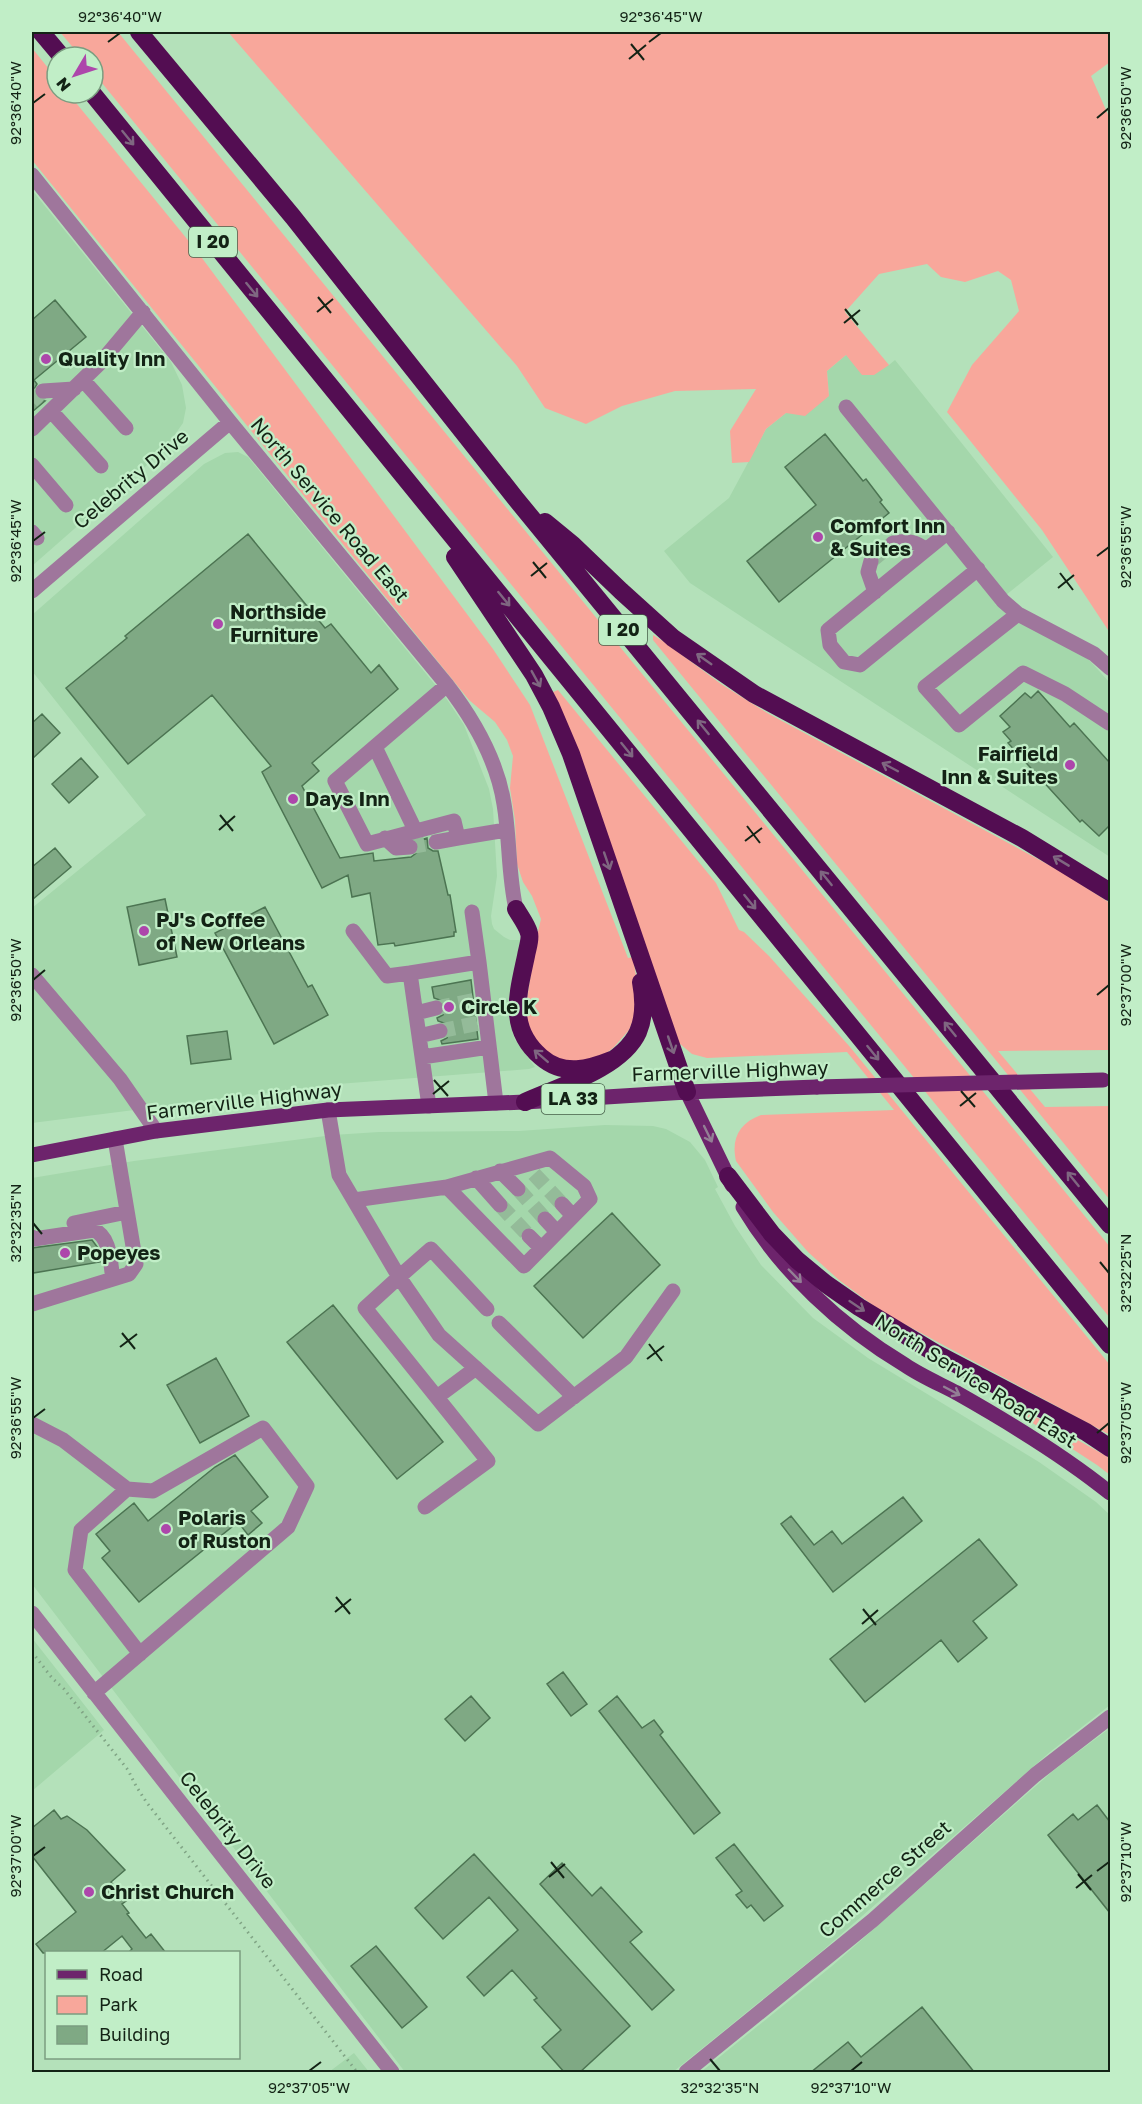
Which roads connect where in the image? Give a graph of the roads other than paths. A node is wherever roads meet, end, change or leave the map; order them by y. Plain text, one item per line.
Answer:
1 (41, 32) edge
2 (139, 32) edge
3 (52, 45) edge
4 (102, 105) edge
5 (32, 175) edge
6 (143, 312) junction
7 (78, 384) junction
8 (43, 391) tunnel mouth
9 (334, 391) junction
10 (846, 406) dead end
11 (51, 411) junction
12 (230, 422) junction
13 (126, 428) dead end
14 (32, 429) edge
15 (32, 465) edge
16 (102, 466) dead end
17 (516, 499) junction
18 (66, 505) dead end
19 (948, 532) junction
20 (893, 543) tunnel mouth
21 (926, 550) junction
22 (871, 561) dead end
23 (978, 568) junction
24 (32, 591) edge
25 (875, 592) junction
26 (1018, 614) junction
27 (1110, 668) edge
28 (447, 685) junction
29 (1109, 723) dead end
30 (375, 747) junction
31 (415, 830) junction
32 (506, 830) junction
33 (385, 838) junction
34 (458, 838) junction
35 (436, 842) tunnel mouth
36 (410, 847) tunnel mouth
37 (1110, 892) edge
38 (516, 909) joint
39 (472, 912) dead end
40 (353, 931) dead end
41 (636, 947) junction
42 (479, 962) junction
43 (410, 973) junction
44 (32, 975) edge
45 (436, 1008) tunnel mouth
46 (416, 1013) junction
47 (440, 1031) tunnel mouth
48 (419, 1036) junction
49 (489, 1047) junction
50 (422, 1057) junction
51 (614, 1059) junction
52 (1107, 1080) edge
53 (687, 1092) junction
54 (525, 1102) junction
55 (496, 1103) junction
56 (429, 1106) junction
57 (328, 1110) junction
58 (156, 1131) junction
59 (115, 1139) junction
60 (32, 1155) edge
61 (500, 1171) junction
62 (728, 1176) junction
63 (476, 1178) junction
64 (447, 1186) junction
65 (518, 1189) tunnel mouth
66 (354, 1200) junction
67 (562, 1204) tunnel mouth
68 (500, 1205) tunnel mouth
69 (127, 1212) junction
70 (573, 1216) junction
71 (545, 1219) tunnel mouth
72 (1110, 1225) edge
73 (32, 1232) edge
74 (557, 1232) junction
75 (529, 1236) tunnel mouth
76 (32, 1237) edge
77 (541, 1248) junction
78 (399, 1277) junction
79 (112, 1279) junction
80 (673, 1291) dead end
81 (32, 1304) edge
82 (487, 1309) dead end
83 (499, 1323) dead end
84 (1110, 1345) edge
85 (476, 1368) junction
86 (437, 1397) junction
87 (574, 1397) junction
88 (32, 1424) edge
89 (1110, 1448) edge
90 (127, 1489) junction
91 (1110, 1492) edge
92 (426, 1508) dead end
93 (32, 1613) edge
94 (140, 1654) junction
95 (94, 1693) junction
96 (1110, 1717) edge
97 (392, 2073) edge
98 (686, 2073) edge

1 - 3 highway
2 - 17 highway, I 20
4 -> 9 highway, I 20
5 - 6 street, North Service Road East
6 - 7 street
6 - 12 street, North Service Road East
7 - 8 street
7 - 11 street
7 - 13 street
9 -> 41 highway
9 -> 84 highway, I 20
10 - 19 street
11 - 14 street
11 - 16 street
12 - 24 street, Celebrity Drive
12 - 28 street, North Service Road East
15 - 18 street
37 -> 17 highway
72 -> 17 highway, I 20
19 - 21 street
19 - 23 street
20 - 21 street
21 - 25 street
22 - 25 street
23 - 25 street
23 - 26 street
26 - 27 street
26 - 29 street
28 - 30 street
28 - 32 street, North Service Road East
30 - 31 street
30 - 33 street
31 - 33 street
31 - 34 street
32 - 34 street
32 - 38 street, North Service Road East
33 - 36 street
34 - 35 street
51 -> 38 highway
39 - 42 street
40 - 43 street
41 - 51 highway
41 -> 53 highway
42 - 43 street
42 - 49 street
43 - 46 street
44 - 58 street
45 - 46 street
46 - 48 street
47 - 48 street
48 - 50 street
49 - 50 street
49 - 55 street
50 - 56 street
51 - 54 highway
52 - 53 main road, Farmerville Highway / LA 33, bridge
53 - 54 main road, Farmerville Highway / LA 33
53 -> 62 main road, North Service Road East
54 - 55 main road, Farmerville Highway / LA 33
55 - 56 main road, Farmerville Highway / LA 33
56 - 57 main road, Farmerville Highway / LA 33
57 - 58 main road, Farmerville Highway / LA 33
57 - 66 street
58 - 59 main road, Farmerville Highway / LA 33
59 - 60 main road, Farmerville Highway / LA 33
59 - 69 street
61 - 63 street
61 - 65 street
61 - 70 street
62 -> 89 highway
62 -> 91 main road, North Service Road East
63 - 64 street
63 - 68 street
64 - 66 street
64 - 77 street
66 - 78 street
67 - 70 street
69 - 73 street
69 - 79 street
70 - 74 street
71 - 74 street
74 - 77 street
75 - 77 street
76 - 79 street
78 - 82 street
78 - 85 street
78 - 86 street
79 - 81 street
80 - 87 street
83 - 87 street
85 - 86 street
85 - 87 street
86 - 92 street
88 - 90 street
90 - 94 street
90 - 94 street
93 - 95 street, Celebrity Drive
94 - 95 street
95 - 97 street, Celebrity Drive
96 - 98 street, Commerce Street

